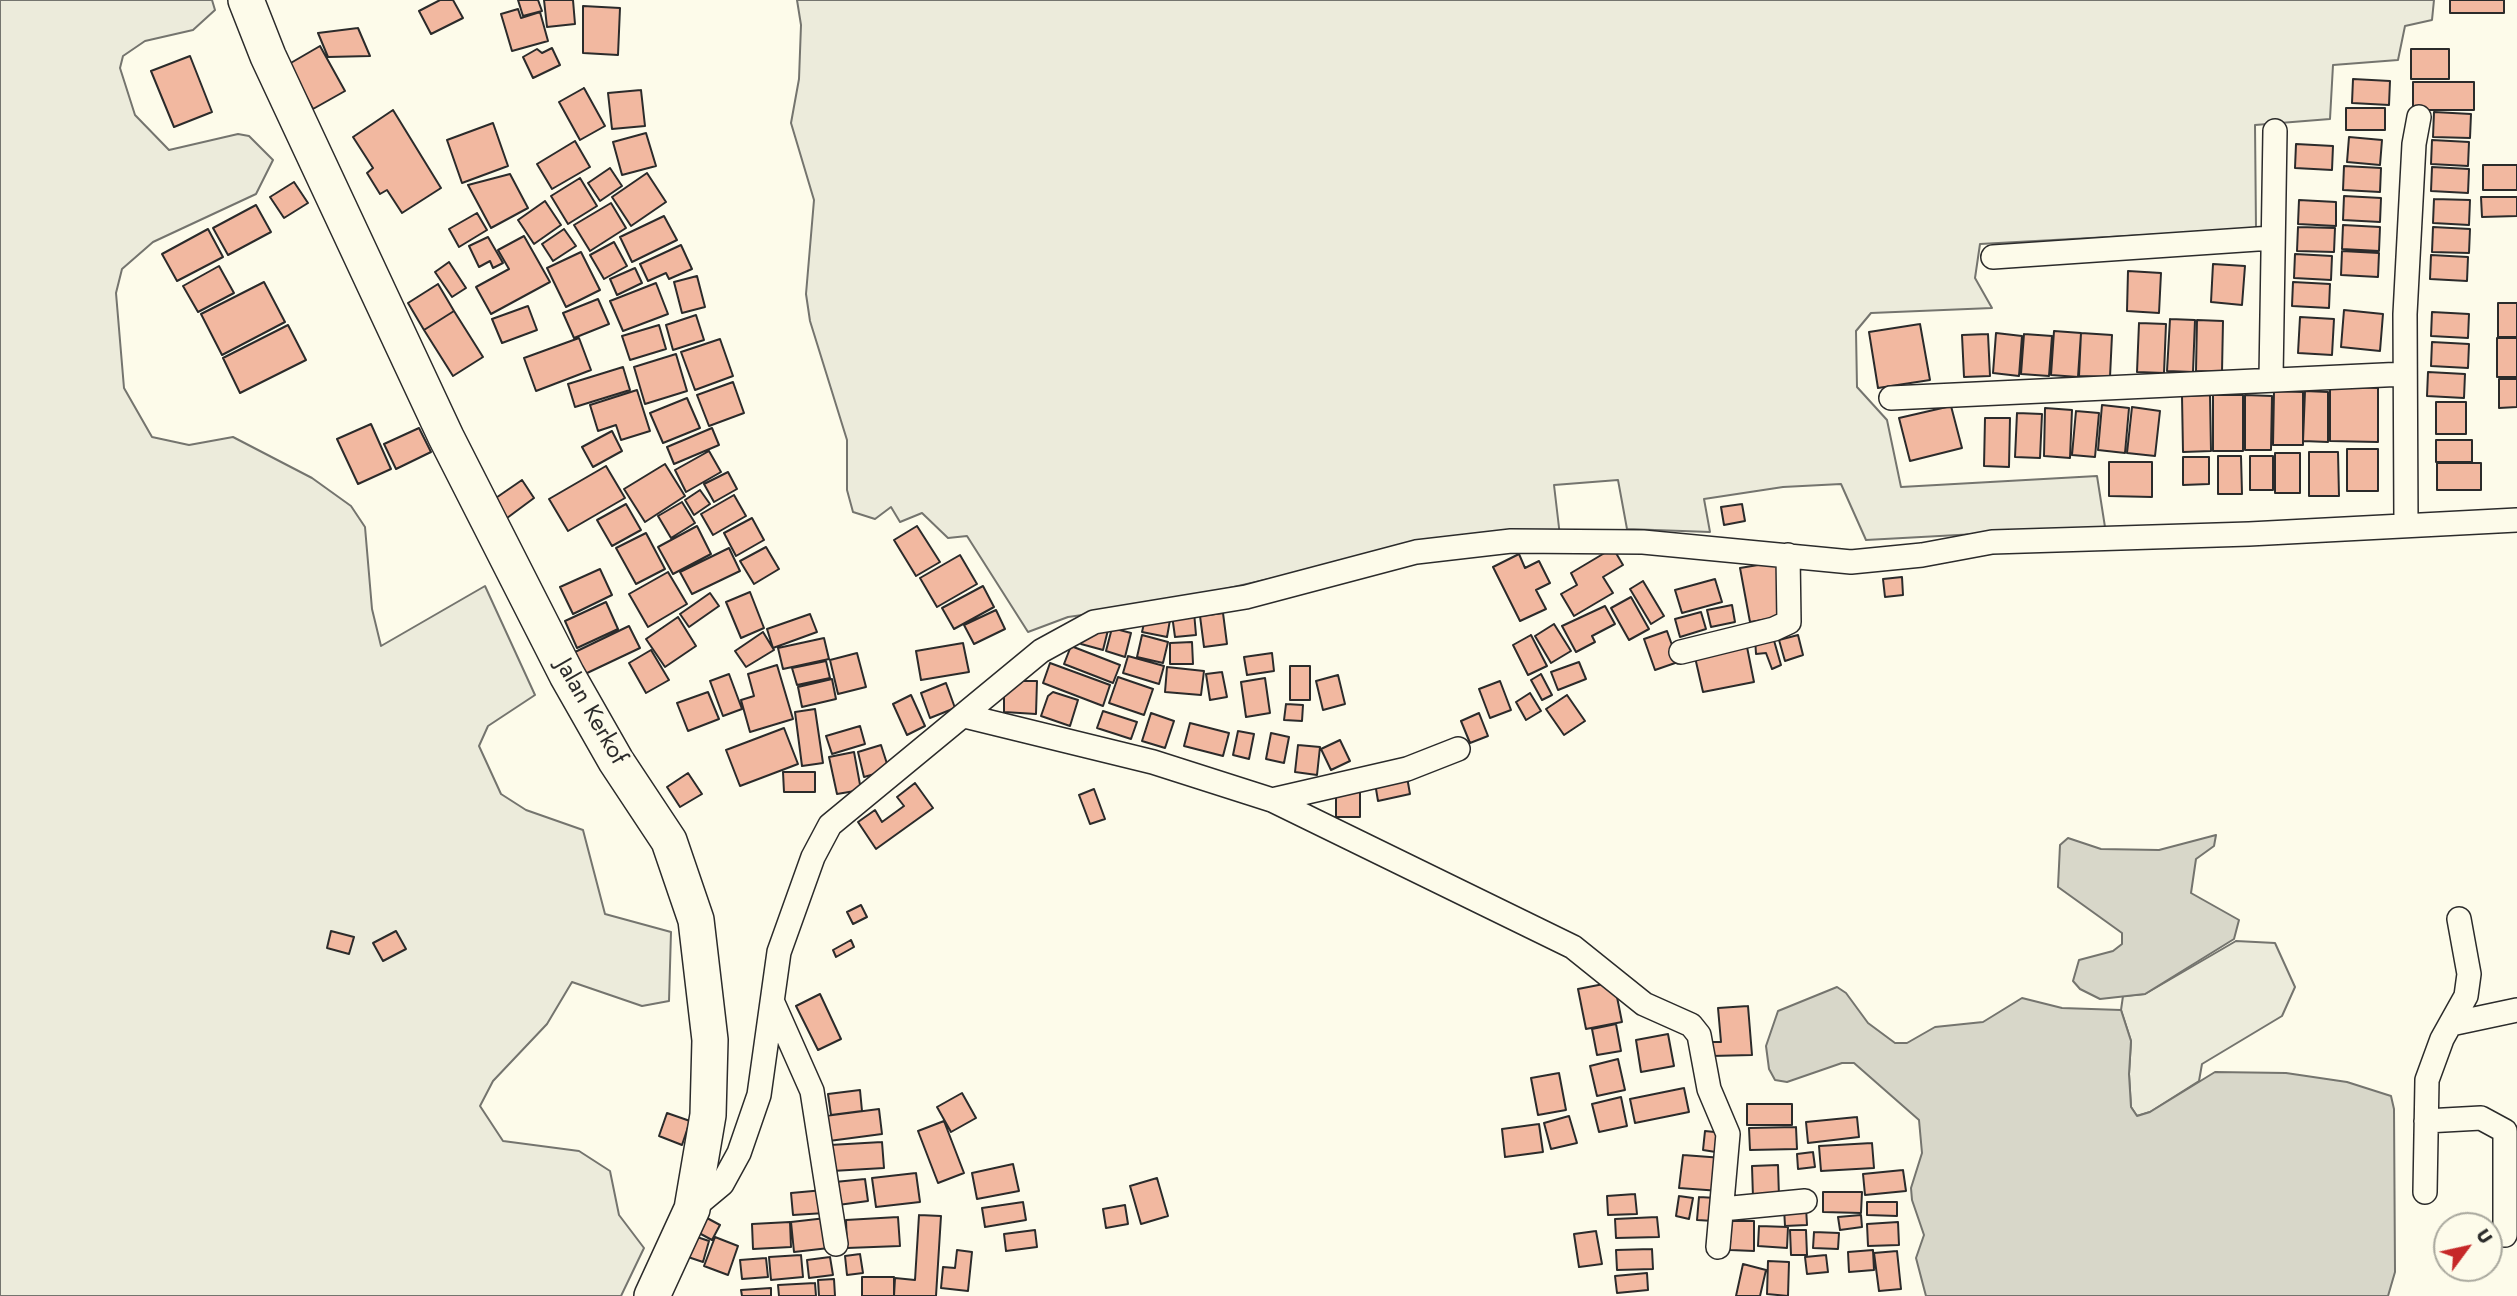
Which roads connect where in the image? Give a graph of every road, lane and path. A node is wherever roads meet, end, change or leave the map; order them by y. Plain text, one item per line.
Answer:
1 (246, 0) edge
2 (2419, 117) dead end
3 (2275, 131) dead end
4 (2272, 238) junction
5 (1993, 257) dead end
6 (2405, 374) junction
7 (2271, 378) junction
8 (1891, 397) dead end
9 (2517, 520) edge
10 (2406, 524) junction
11 (1788, 555) junction
12 (1681, 652) dead end
13 (965, 716) junction
14 (1458, 749) dead end
15 (1272, 800) junction
16 (2459, 919) dead end
17 (773, 1003) junction
18 (2517, 1010) edge
19 (2451, 1024) junction
20 (2426, 1121) junction
21 (2425, 1192) dead end
22 (1805, 1201) dead end
23 (692, 1209) junction
24 (1722, 1209) junction
25 (2505, 1235) dead end
26 (836, 1244) dead end
27 (1718, 1247) dead end
28 (652, 1296) edge

1 - 23 main road, Jalan Kerkof
2 - 6 street
3 - 4 street
4 - 5 street
4 - 7 street
6 - 7 street
6 - 10 street
7 - 8 street
9 - 10 street
10 - 11 street
11 - 12 street
11 - 13 street
13 - 15 street
13 - 17 street
14 - 15 street
15 - 24 street
16 - 19 street
17 - 23 street
17 - 26 street
18 - 19 street
19 - 20 street
20 - 21 street
20 - 25 street
22 - 24 street
23 - 28 main road, Jalan Kerkof
24 - 27 street

